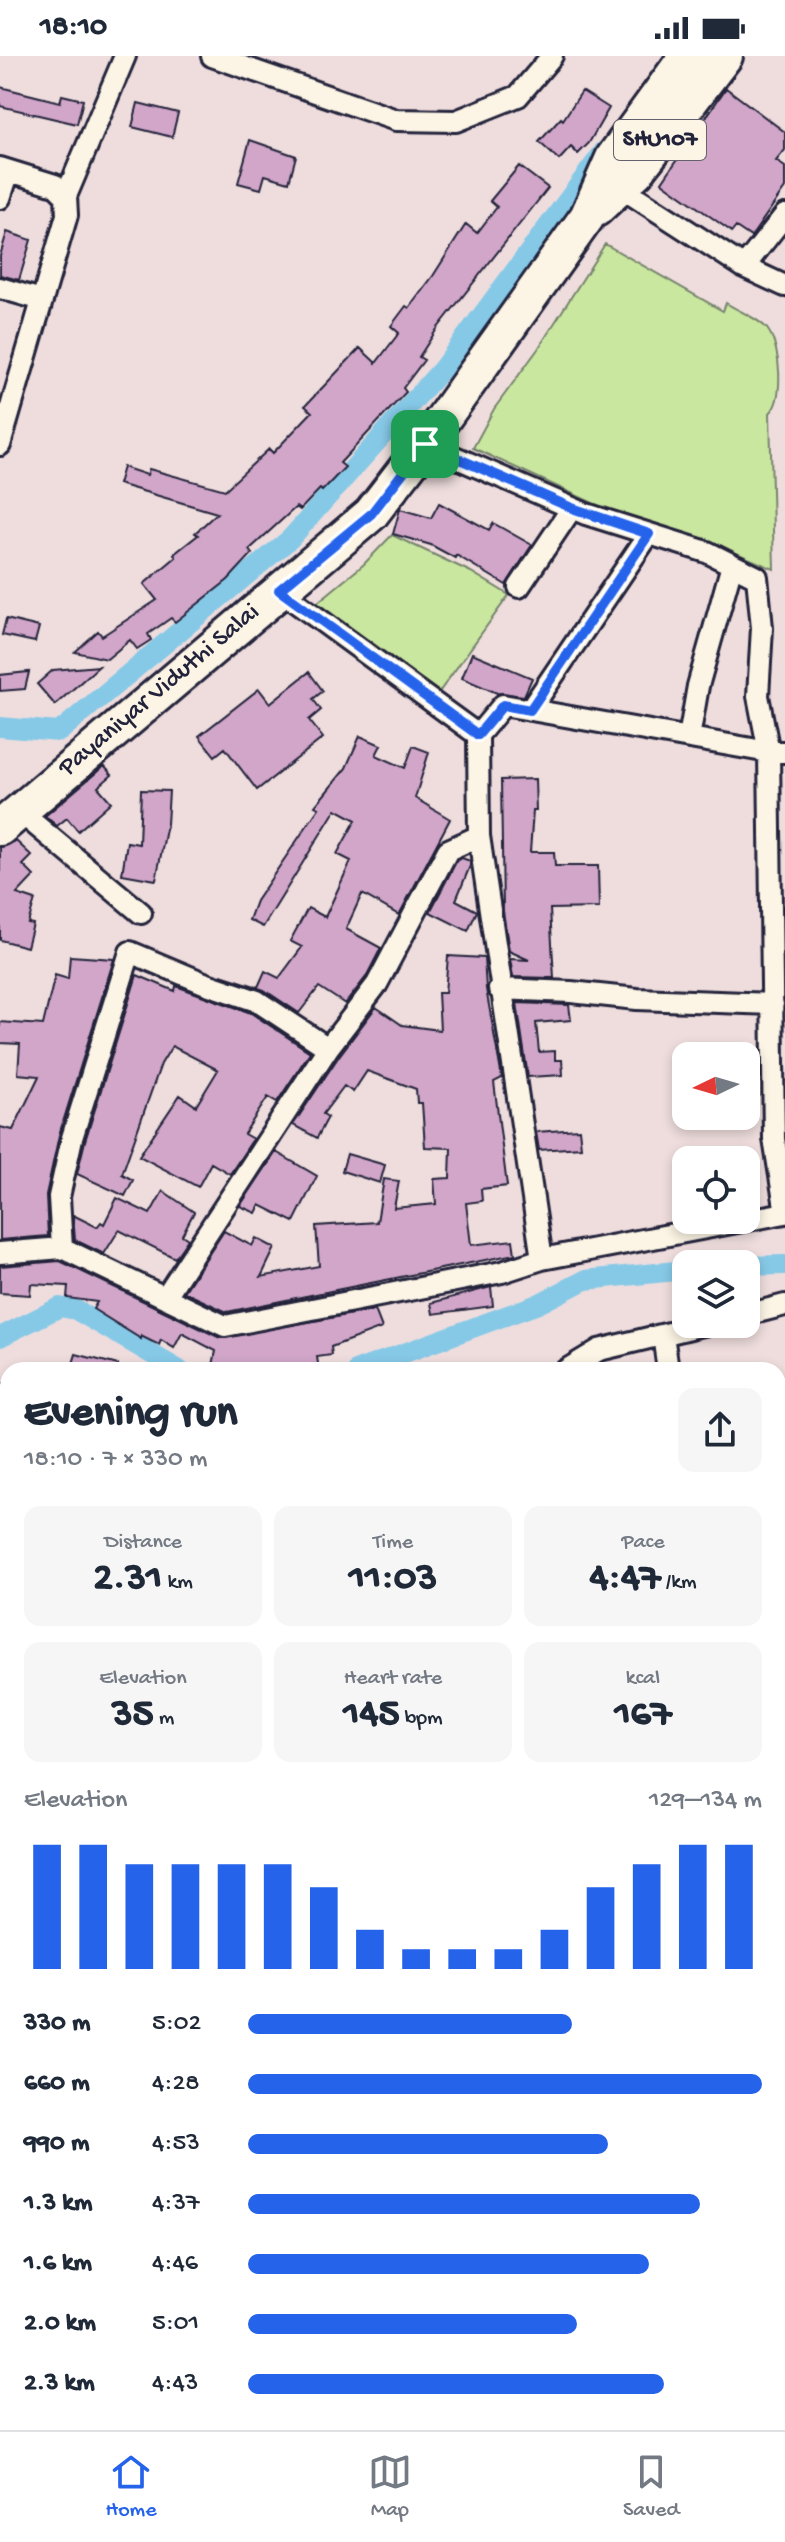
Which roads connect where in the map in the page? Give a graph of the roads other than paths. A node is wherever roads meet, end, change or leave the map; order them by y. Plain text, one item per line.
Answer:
1 (125, 56) edge
2 (212, 56) edge
3 (552, 56) edge
4 (687, 56) edge
5 (725, 56) edge
6 (265, 65) edge
7 (5, 170) edge
8 (612, 182) junction
9 (66, 196) junction
10 (0, 198) edge
11 (785, 215) edge
12 (744, 267) junction
13 (785, 286) edge
14 (0, 288) edge
15 (42, 300) junction
16 (425, 444) junction
17 (0, 445) edge
18 (572, 508) junction
19 (649, 534) junction
20 (732, 565) junction
21 (519, 587) dead end
22 (279, 590) junction
23 (530, 710) junction
24 (478, 735) junction
25 (689, 738) junction
26 (777, 752) edge
27 (10, 820) edge
28 (479, 836) junction
29 (141, 913) dead end
30 (499, 989) junction
31 (773, 1004) junction
32 (328, 1048) junction
33 (785, 1210) edge
34 (62, 1248) junction
35 (0, 1253) edge
36 (542, 1259) junction
37 (166, 1296) junction
38 (785, 1305) edge
39 (760, 1311) edge
40 (672, 1333) edge
41 (663, 1335) junction
42 (579, 1362) edge
43 (667, 1362) edge

1 - 9 street
2 - 6 street
3 - 6 street
4 - 8 main road, Payaniyar Viduthi Salai / SHU107
5 - 8 main road, Payaniyar Viduthi Salai / SHU107
7 - 9 street
7 - 10 street
8 - 12 street
8 - 16 main road, Payaniyar Viduthi Salai / SHU107
9 - 15 street
11 - 12 street
12 - 13 street
14 - 15 street
15 - 17 street
16 - 18 street
16 - 22 main road, Payaniyar Viduthi Salai / SHU107
18 - 19 street
18 - 21 street
19 - 20 street
19 - 23 street
20 - 25 street
20 - 26 street
22 - 24 street
22 - 27 main road, Payaniyar Viduthi Salai / SHU107
23 - 24 street
23 - 25 street
24 - 28 street
25 - 26 street
26 - 31 street
27 - 29 street
28 - 30 street
28 - 32 street
30 - 31 street
30 - 36 street
31 - 33 street
32 - 34 street
32 - 37 street
33 - 36 street
34 - 35 street
34 - 37 street
36 - 37 street
38 - 39 street
40 - 41 street
41 - 42 street
41 - 43 street

